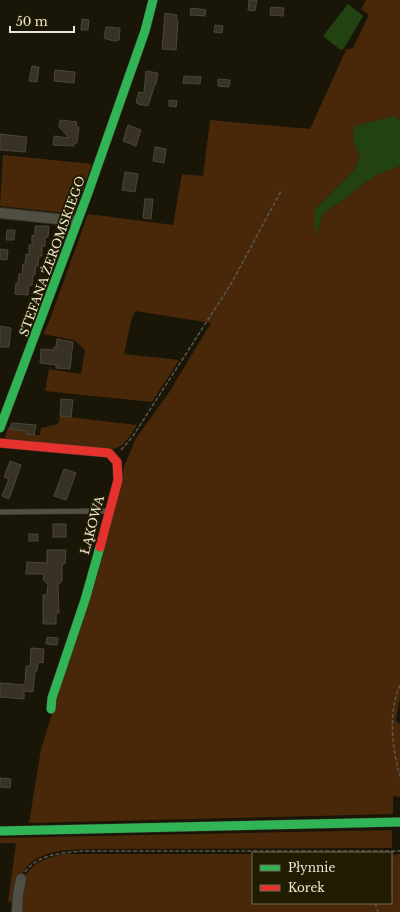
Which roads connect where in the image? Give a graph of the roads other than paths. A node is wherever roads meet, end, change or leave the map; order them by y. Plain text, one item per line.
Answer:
1 (153, 0) edge
2 (0, 213) edge
3 (77, 221) junction
4 (0, 428) edge
5 (0, 443) edge
6 (110, 511) junction
7 (0, 512) edge
8 (51, 709) dead end
9 (396, 822) edge
10 (0, 831) edge
11 (21, 879) road end
12 (17, 912) edge

1 - 3 street, STEFANA ŻEROMSKIEGO
2 - 3 street
3 - 4 street, STEFANA ŻEROMSKIEGO
5 - 6 street, ŁĄKOWA
6 - 7 lane
6 - 8 street, ŁĄKOWA
9 - 10 street
11 - 12 street

